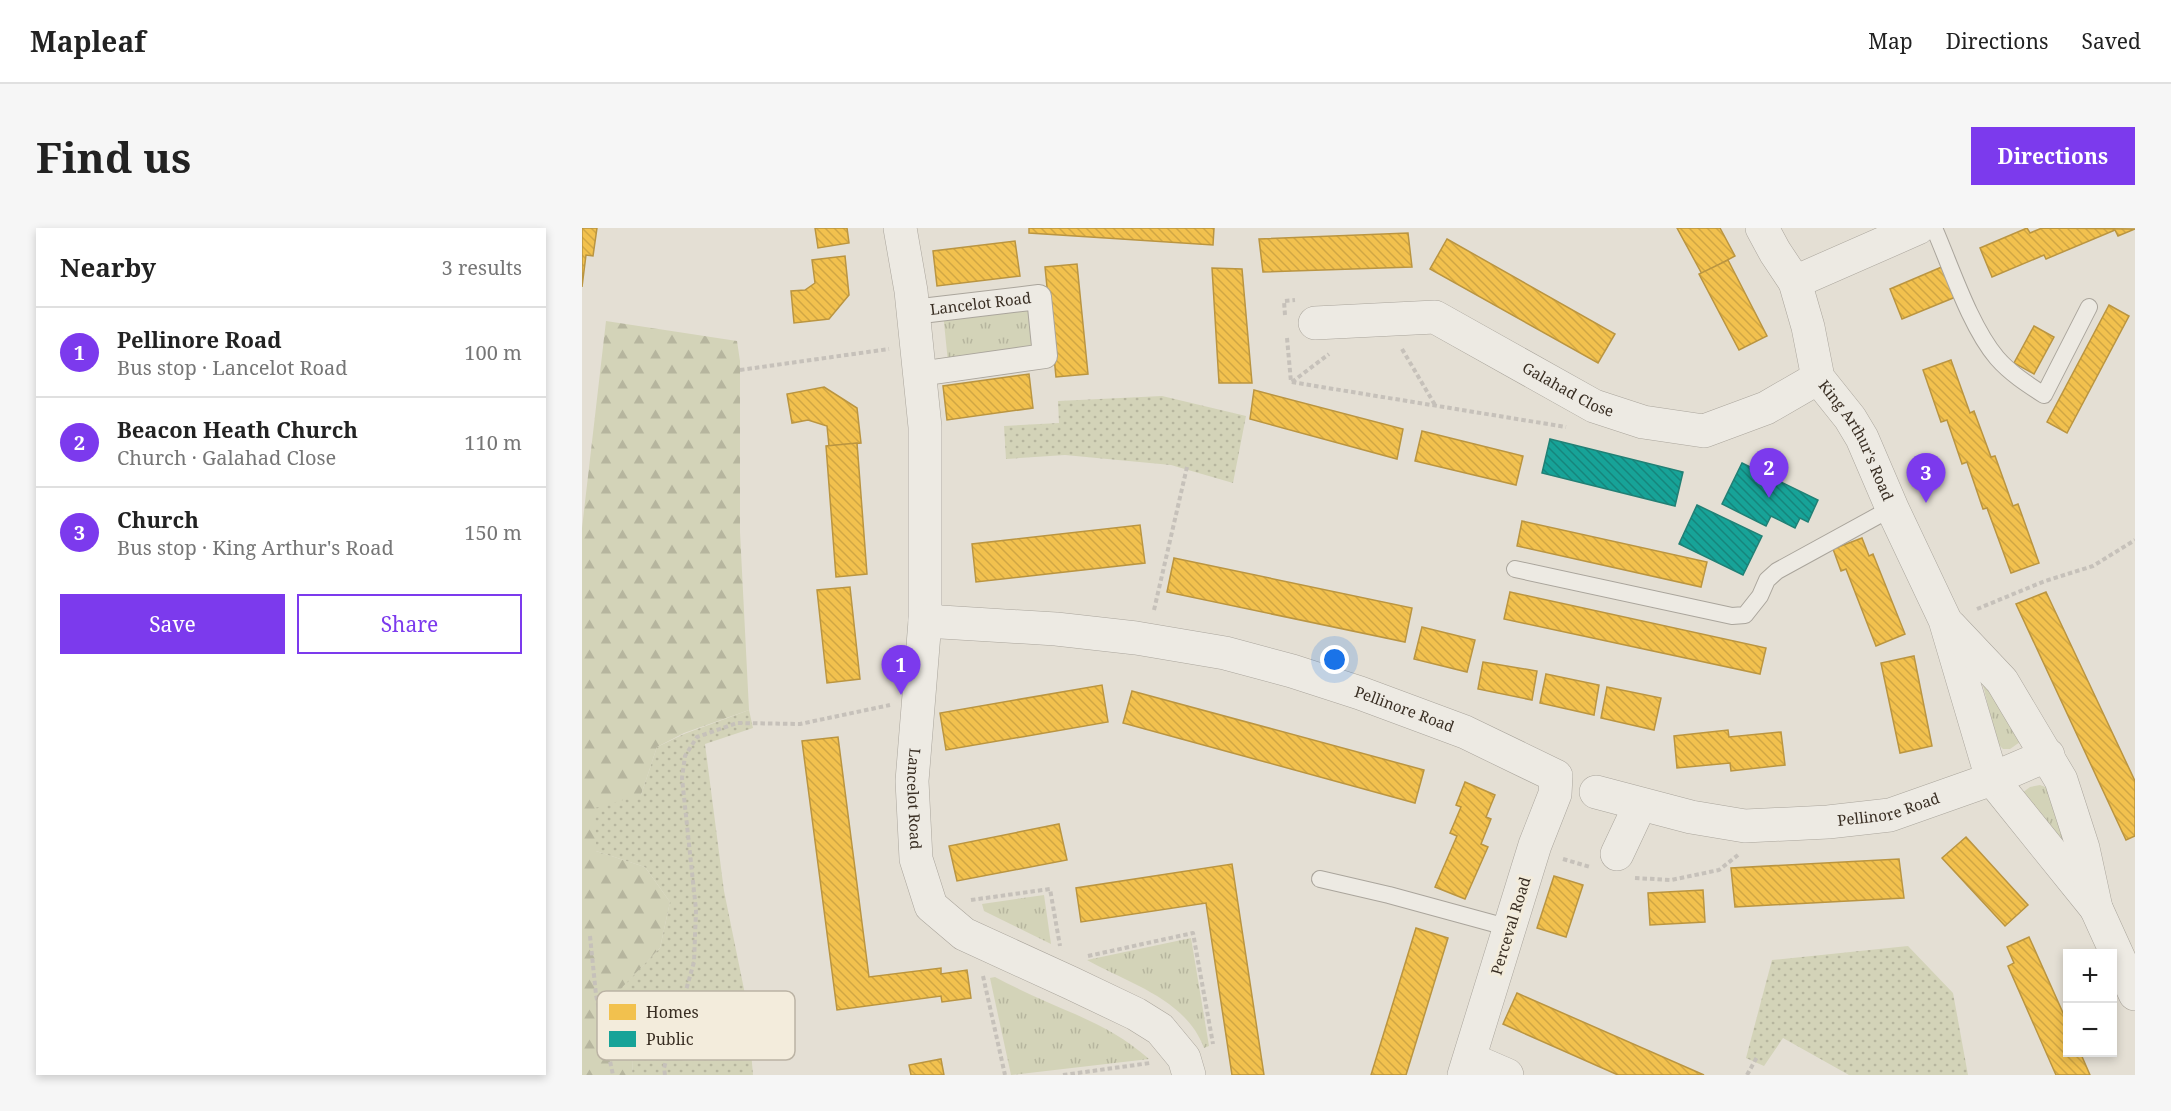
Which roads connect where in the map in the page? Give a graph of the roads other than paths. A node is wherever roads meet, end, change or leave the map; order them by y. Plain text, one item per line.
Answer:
1 (900, 228) edge
2 (1762, 228) edge
3 (1918, 228) edge
4 (1934, 228) edge
5 (1795, 282) junction
6 (2089, 307) dead end
7 (913, 312) junction
8 (1296, 328) road end
9 (918, 359) junction
10 (1818, 378) junction
11 (1892, 508) junction
12 (1515, 569) dead end
13 (1945, 620) junction
14 (925, 621) junction
15 (2048, 756) junction
16 (1556, 776) joint
17 (1992, 779) junction
18 (1596, 792) dead end
19 (1640, 805) junction
20 (1611, 867) road end
21 (1320, 879) dead end
22 (2096, 908) junction
23 (1510, 928) junction
24 (2135, 994) edge
25 (1186, 1066) edge
26 (1467, 1067) edge
27 (1507, 1075) edge

1 - 7 street, Lancelot Road
2 - 5 street, King Arthur's Road
3 - 5 street
4 - 6 lane
5 - 10 street, King Arthur's Road
7 - 9 street, Lancelot Road
7 - 9 street, Lancelot Road
8 - 10 street, Galahad Close
9 - 14 street, Lancelot Road
10 - 11 street, King Arthur's Road
11 - 12 lane
11 - 13 street, King Arthur's Road
13 - 15 street, King Arthur's Road
13 - 17 street, King Arthur's Road
14 - 16 street, Pellinore Road
14 - 25 street, Lancelot Road
15 - 17 street, Pellinore Road
15 - 22 street, King Arthur's Road
16 - 23 street, Perceval Road
17 - 19 street, Pellinore Road
17 - 22 street, King Arthur's Road
18 - 19 street, Pellinore Road
19 - 20 street
21 - 23 lane
22 - 24 street, King Arthur's Road
23 - 26 street, Perceval Road
26 - 27 street

